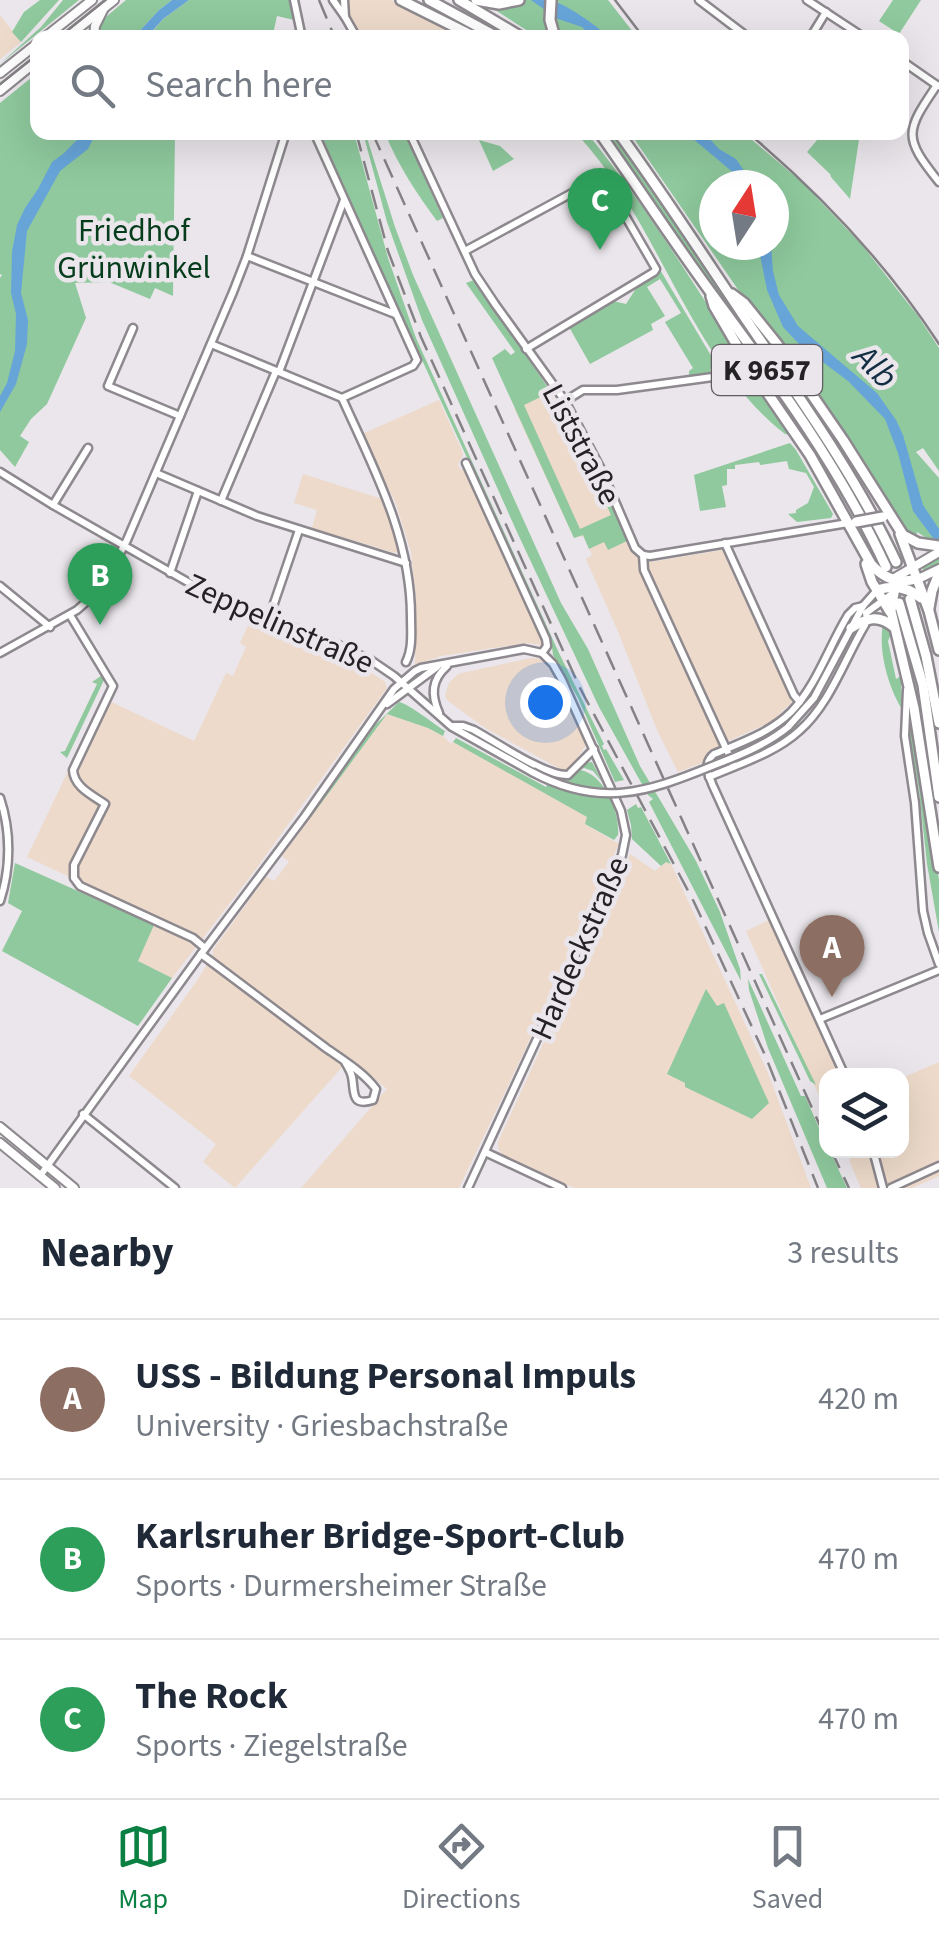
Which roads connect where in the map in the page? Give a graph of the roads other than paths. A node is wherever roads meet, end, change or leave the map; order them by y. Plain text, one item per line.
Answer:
1 (91, 0) edge
2 (114, 0) edge
3 (294, 0) edge
4 (333, 0) edge
5 (344, 0) edge
6 (401, 0) edge
7 (429, 0) edge
8 (459, 0) edge
9 (476, 0) edge
10 (552, 0) edge
11 (699, 0) edge
12 (807, 0) edge
13 (517, 1) edge
14 (104, 8) junction
15 (826, 12) junction
16 (344, 17) junction
17 (54, 30) edge
18 (76, 30) edge
19 (95, 30) edge
20 (300, 30) edge
21 (351, 30) edge
22 (462, 30) edge
23 (484, 30) edge
24 (510, 30) edge
25 (553, 30) edge
26 (738, 30) edge
27 (815, 30) edge
28 (854, 30) edge
29 (30, 49) edge
30 (909, 67) edge
31 (30, 68) edge
32 (0, 73) edge
33 (938, 86) edge
34 (0, 90) edge
35 (283, 140) edge
36 (318, 140) edge
37 (413, 140) edge
38 (605, 140) edge
39 (624, 140) edge
40 (939, 182) edge
41 (344, 200) junction
42 (465, 251) junction
43 (247, 256) junction
44 (314, 283) junction
45 (708, 289) junction
46 (726, 289) junction
47 (396, 315) junction
48 (133, 328) dead end
49 (212, 344) junction
50 (526, 349) junction
51 (278, 372) junction
52 (720, 376) dead end
53 (342, 398) junction
54 (564, 401) junction
55 (180, 416) junction
56 (88, 448) dead end
57 (466, 463) dead end
58 (0, 472) edge
59 (156, 473) junction
60 (198, 491) junction
61 (221, 501) junction
62 (53, 506) junction
63 (886, 516) junction
64 (852, 522) junction
65 (898, 527) junction
66 (298, 530) junction
67 (726, 543) junction
68 (124, 546) junction
69 (937, 549) edge
70 (862, 552) junction
71 (642, 554) junction
72 (406, 563) junction
73 (939, 572) edge
74 (170, 573) junction
75 (916, 580) junction
76 (0, 586) edge
77 (897, 587) junction
78 (928, 608) junction
79 (866, 612) junction
80 (70, 615) junction
81 (269, 618) junction
82 (50, 627) junction
83 (852, 628) joint
84 (896, 632) junction
85 (939, 650) edge
86 (0, 654) edge
87 (542, 654) junction
88 (406, 662) dead end
89 (452, 663) junction
90 (438, 666) junction
91 (401, 682) junction
92 (908, 683) junction
93 (408, 688) junction
94 (800, 702) junction
95 (382, 708) junction
96 (442, 719) junction
97 (939, 723) edge
98 (452, 726) junction
99 (594, 749) junction
100 (726, 749) junction
101 (734, 766) junction
102 (709, 777) junction
103 (939, 796) edge
104 (0, 798) edge
105 (4, 829) edge
106 (939, 866) edge
107 (0, 901) edge
108 (203, 951) junction
109 (939, 967) edge
110 (820, 1019) junction
111 (346, 1062) junction
112 (841, 1068) edge
113 (84, 1114) junction
114 (0, 1127) edge
115 (0, 1142) edge
116 (485, 1152) junction
117 (875, 1158) edge
118 (47, 1166) junction
119 (939, 1166) edge
120 (40, 1176) junction
121 (55, 1188) edge
122 (74, 1188) edge
123 (175, 1188) edge
124 (468, 1188) edge
125 (562, 1188) edge
126 (883, 1188) edge
127 (891, 1188) edge

1 - 17 main road
2 - 14 main road
3 - 20 street
4 - 16 street
5 - 16 street
6 - 22 highway
7 - 23 highway
8 - 24 highway
9 - 13 highway
10 - 25 highway
11 - 26 street
12 - 15 street
14 - 18 main road
14 - 19 main road
15 - 27 street
15 - 28 street
16 - 21 street
29 - 32 main road
30 - 33 street
31 - 34 main road
33 - 40 street
35 - 43 street
36 - 41 street
37 - 42 street, Liststraße
38 - 45 highway
39 - 46 highway
41 - 44 street
41 - 47 street
42 - 50 street, Liststraße
42 - 50 street
43 - 44 street
43 - 49 street
44 - 47 street
44 - 51 street
45 - 46 highway, K 9657
45 - 64 highway
46 - 63 highway
47 - 53 street
48 - 55 street
49 - 51 street
49 - 55 street
50 - 54 street, Liststraße
51 - 53 street
51 - 61 street
52 - 54 street
53 - 72 street
54 - 71 street, Liststraße
55 - 59 street
56 - 62 street
57 - 87 street, Hardeckstraße
58 - 62 street, Zeppelinstraße
59 - 60 street
59 - 68 street
60 - 61 street
60 - 74 street
61 - 66 street
62 - 68 street, Zeppelinstraße
63 - 64 highway, bridge
63 - 65 highway
64 - 67 street
64 - 70 highway
65 - 69 highway
65 - 77 highway
66 - 72 street
66 - 81 street
67 - 71 street
67 - 94 street
68 - 74 street, Zeppelinstraße
68 - 80 street
69 - 77 main road
70 - 77 highway
70 - 77 highway
71 - 100 street, Liststraße
72 - 88 street
73 - 75 main road
73 - 78 highway
74 - 81 street, Zeppelinstraße
75 - 77 highway
75 - 77 highway
75 - 78 highway
76 - 82 street
77 - 78 highway
77 - 79 street
77 - 84 highway
77 - 97 highway
77 - 103 highway
78 - 85 highway
79 - 83 highway
79 - 84 highway
79 - 94 street
79 - 101 street
80 - 82 street
80 - 108 street
81 - 91 street, Zeppelinstraße
82 - 86 street
83 - 98 street, Zeppelinstraße, bridge
84 - 92 highway
87 - 89 street
87 - 99 street, Hardeckstraße
89 - 90 street
89 - 96 street
90 - 91 street
90 - 93 street
91 - 93 street, Zeppelinstraße
91 - 95 street
92 - 106 highway
92 - 109 street
93 - 95 street
93 - 96 street, Zeppelinstraße
94 - 100 street
95 - 108 street
96 - 98 street, Zeppelinstraße
98 - 99 street
99 - 116 street, Hardeckstraße
100 - 101 street, Liststraße
100 - 102 street
101 - 102 street
102 - 110 street
104 - 105 street
105 - 107 street
108 - 111 street
108 - 113 street
109 - 110 street
110 - 112 street
111 - 111 street
113 - 118 street
113 - 123 street
114 - 118 main road
115 - 120 main road
116 - 124 street, Hardeckstraße
116 - 125 street
117 - 126 street
118 - 120 street
118 - 122 main road
119 - 127 street
120 - 121 main road

